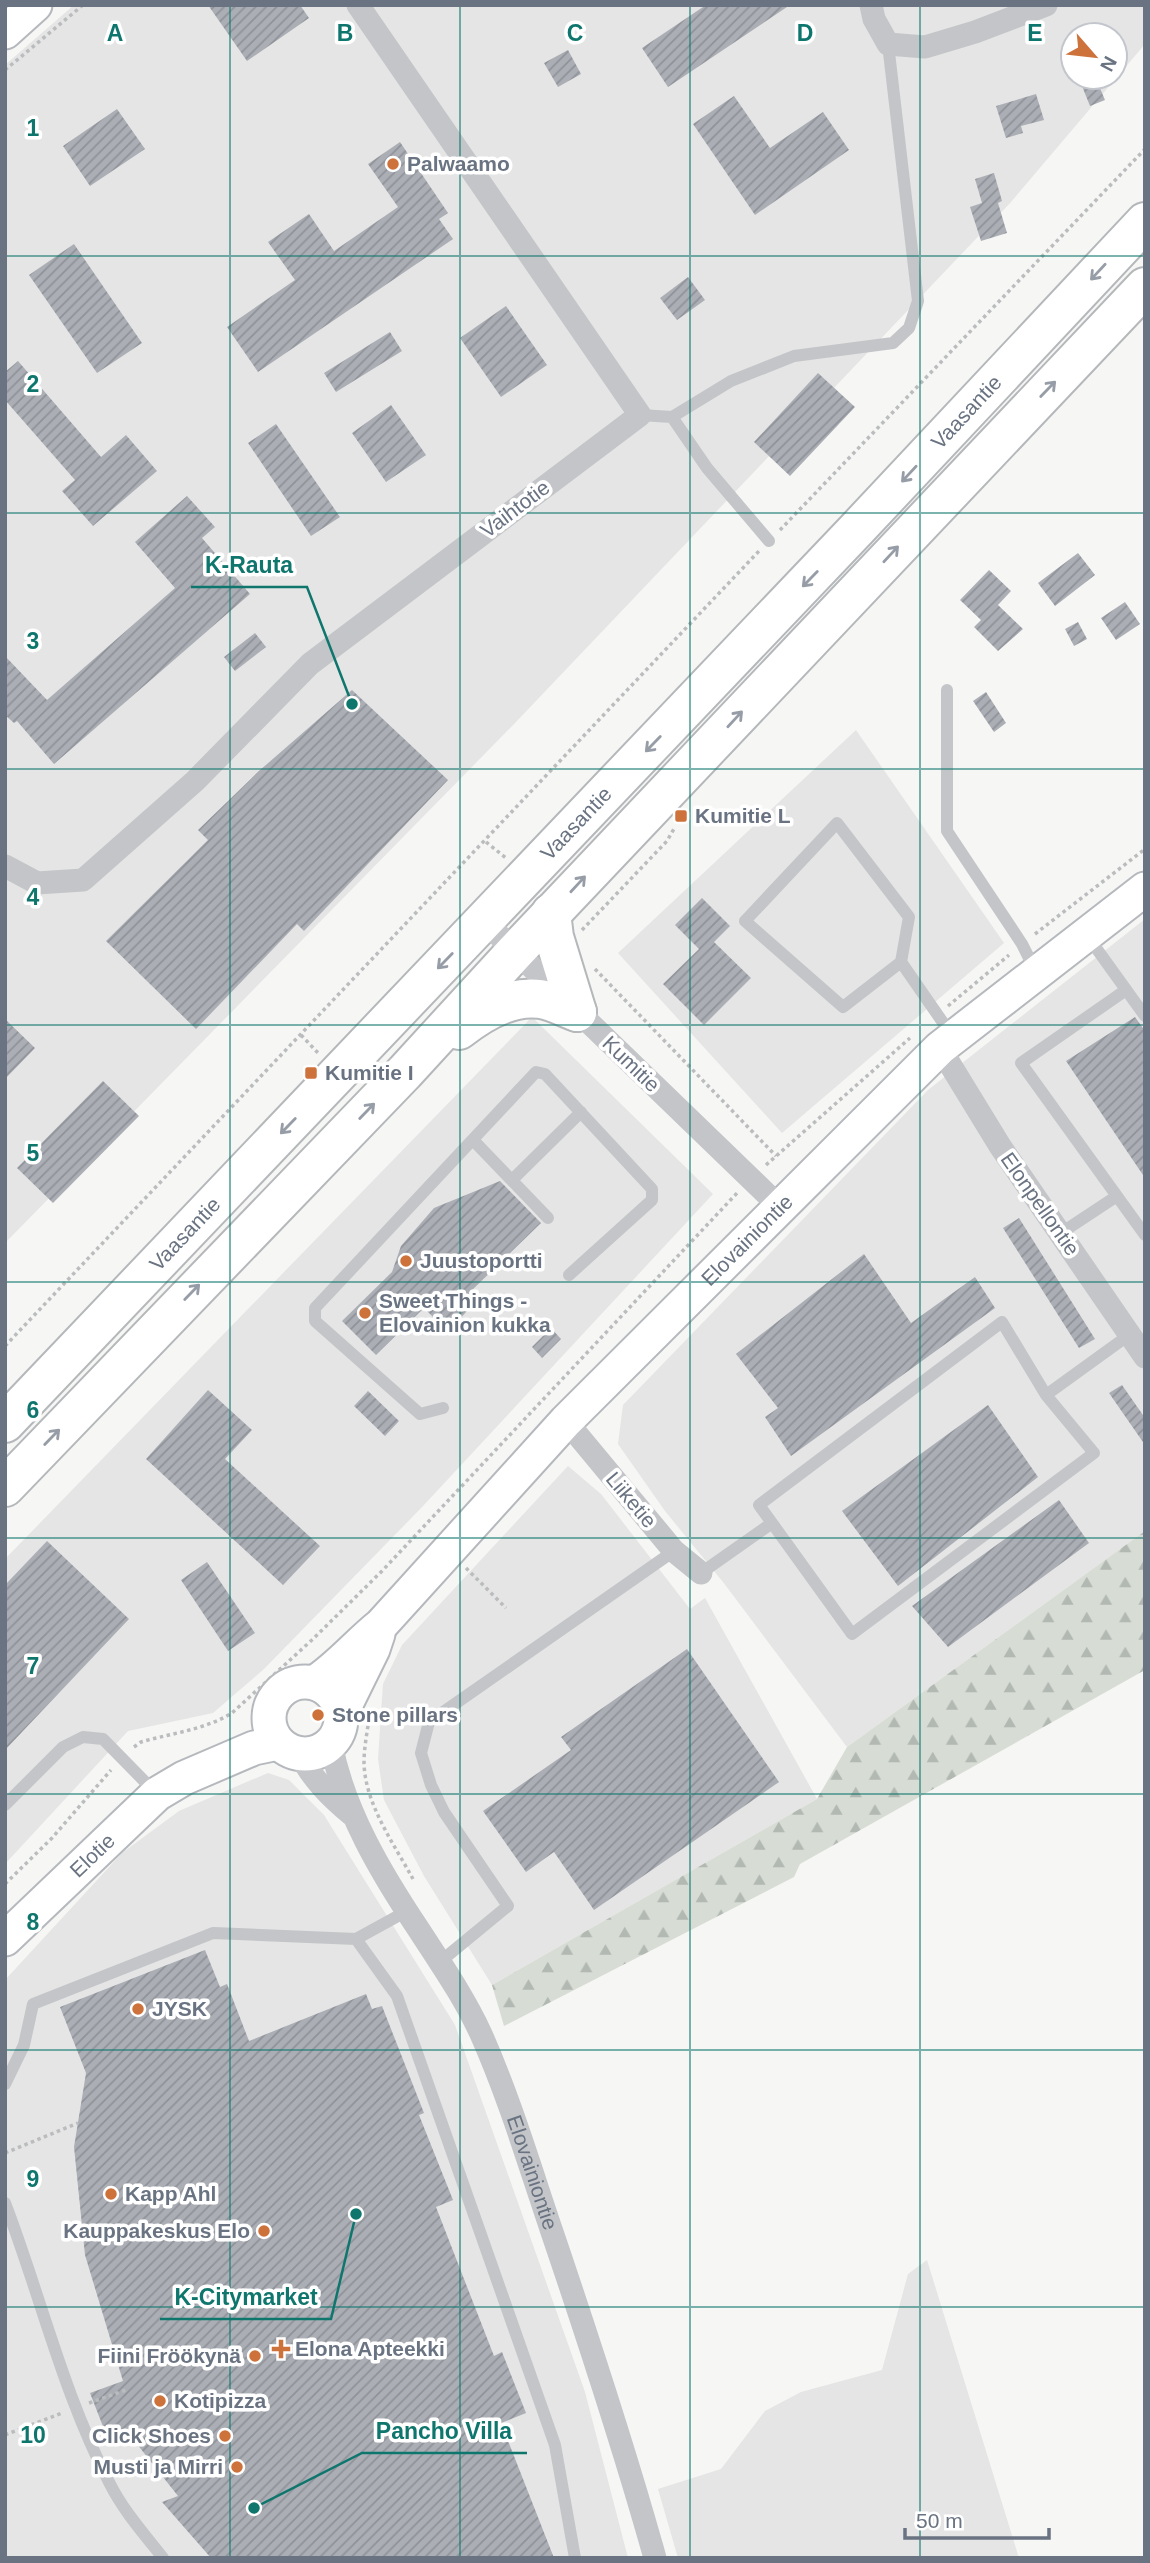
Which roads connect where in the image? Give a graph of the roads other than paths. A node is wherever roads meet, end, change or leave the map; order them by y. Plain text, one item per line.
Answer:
1 (34, 5) edge
2 (358, 5) edge
3 (871, 5) edge
4 (1046, 5) edge
5 (5, 32) edge
6 (888, 44) junction
7 (1145, 222) edge
8 (1145, 287) edge
9 (639, 415) junction
10 (672, 417) junction
11 (769, 541) road end
12 (947, 690) dead end
13 (5, 866) edge
14 (1145, 889) edge
15 (564, 916) junction
16 (483, 920) junction
17 (1086, 934) junction
18 (515, 952) junction
19 (1029, 958) junction
20 (901, 962) junction
21 (1126, 990) junction
22 (578, 1012) junction
23 (1145, 1016) edge
24 (943, 1033) junction
25 (405, 1072) junction
26 (581, 1112) junction
27 (473, 1140) junction
28 (512, 1180) junction
29 (1116, 1196) junction
30 (780, 1207) junction
31 (548, 1218) dead end
32 (1061, 1233) junction
33 (1145, 1235) edge
34 (569, 1275) dead end
35 (1129, 1335) junction
36 (1145, 1357) edge
37 (1046, 1395) junction
38 (443, 1408) dead end
39 (566, 1421) junction
40 (5, 1423) edge
41 (5, 1487) edge
42 (772, 1522) junction
43 (674, 1551) junction
44 (701, 1573) joint
45 (381, 1625) junction
46 (314, 1683) junction
47 (270, 1710) junction
48 (347, 1725) junction
49 (288, 1749) junction
50 (171, 1786) junction
51 (5, 1805) edge
52 (351, 1814) junction
53 (407, 1911) junction
54 (5, 1939) edge
55 (356, 1939) junction
56 (441, 1961) junction
57 (5, 2084) edge
58 (5, 2203) edge
59 (163, 2558) edge
60 (575, 2558) edge
61 (655, 2558) edge

1 - 5 main road
2 - 9 street
3 - 6 street
4 - 6 street
6 - 10 lane
7 -> 16 highway, Vaasantie
15 -> 8 highway, Vaasantie
9 - 10 lane
9 - 13 street, Vaihtotie
10 - 11 lane
12 - 19 lane
14 - 17 main road, Elovainiontie
15 - 18 highway, Vaasantie
15 - 22 highway
16 - 18 street, Kumitie
16 -> 40 highway, Vaasantie
17 - 19 main road, Elovainiontie
17 - 21 lane
18 - 22 street, Kumitie
18 - 25 highway, Vaasantie
19 - 24 main road, Elovainiontie
20 - 20 lane
20 - 24 lane
21 - 23 lane
21 - 29 lane
22 - 25 highway
22 - 30 street, Kumitie
24 - 30 main road, Elovainiontie
24 - 32 street, Elonpellontie
41 -> 25 highway, Vaasantie
26 - 27 lane
26 - 28 lane
26 - 34 lane
27 - 28 lane
27 - 38 lane
28 - 31 lane
29 - 32 lane
29 - 33 lane
30 - 39 main road, Elovainiontie
32 - 35 street, Elonpellontie
35 - 36 street, Elonpellontie
35 - 37 lane
37 - 42 lane
37 - 42 lane
39 - 43 street, Liiketie
39 - 45 main road, Elovainiontie
42 - 44 lane
43 - 44 street, Liiketie
43 - 56 lane
45 - 46 main road, Elovainiontie
45 - 48 main road, Elovainiontie
46 - 47 main road
46 - 48 main road
47 - 49 main road
47 - 50 main road, Elotie
48 - 49 main road
48 - 52 street, Elovainiontie
49 - 50 main road, Elotie
49 - 52 street, Elovainiontie
50 - 51 lane
50 - 54 main road, Elotie
52 - 53 street, Elovainiontie
53 - 55 lane
53 - 56 street, Elovainiontie
55 - 57 lane
55 - 60 lane
56 - 61 street, Elovainiontie
58 - 59 lane

